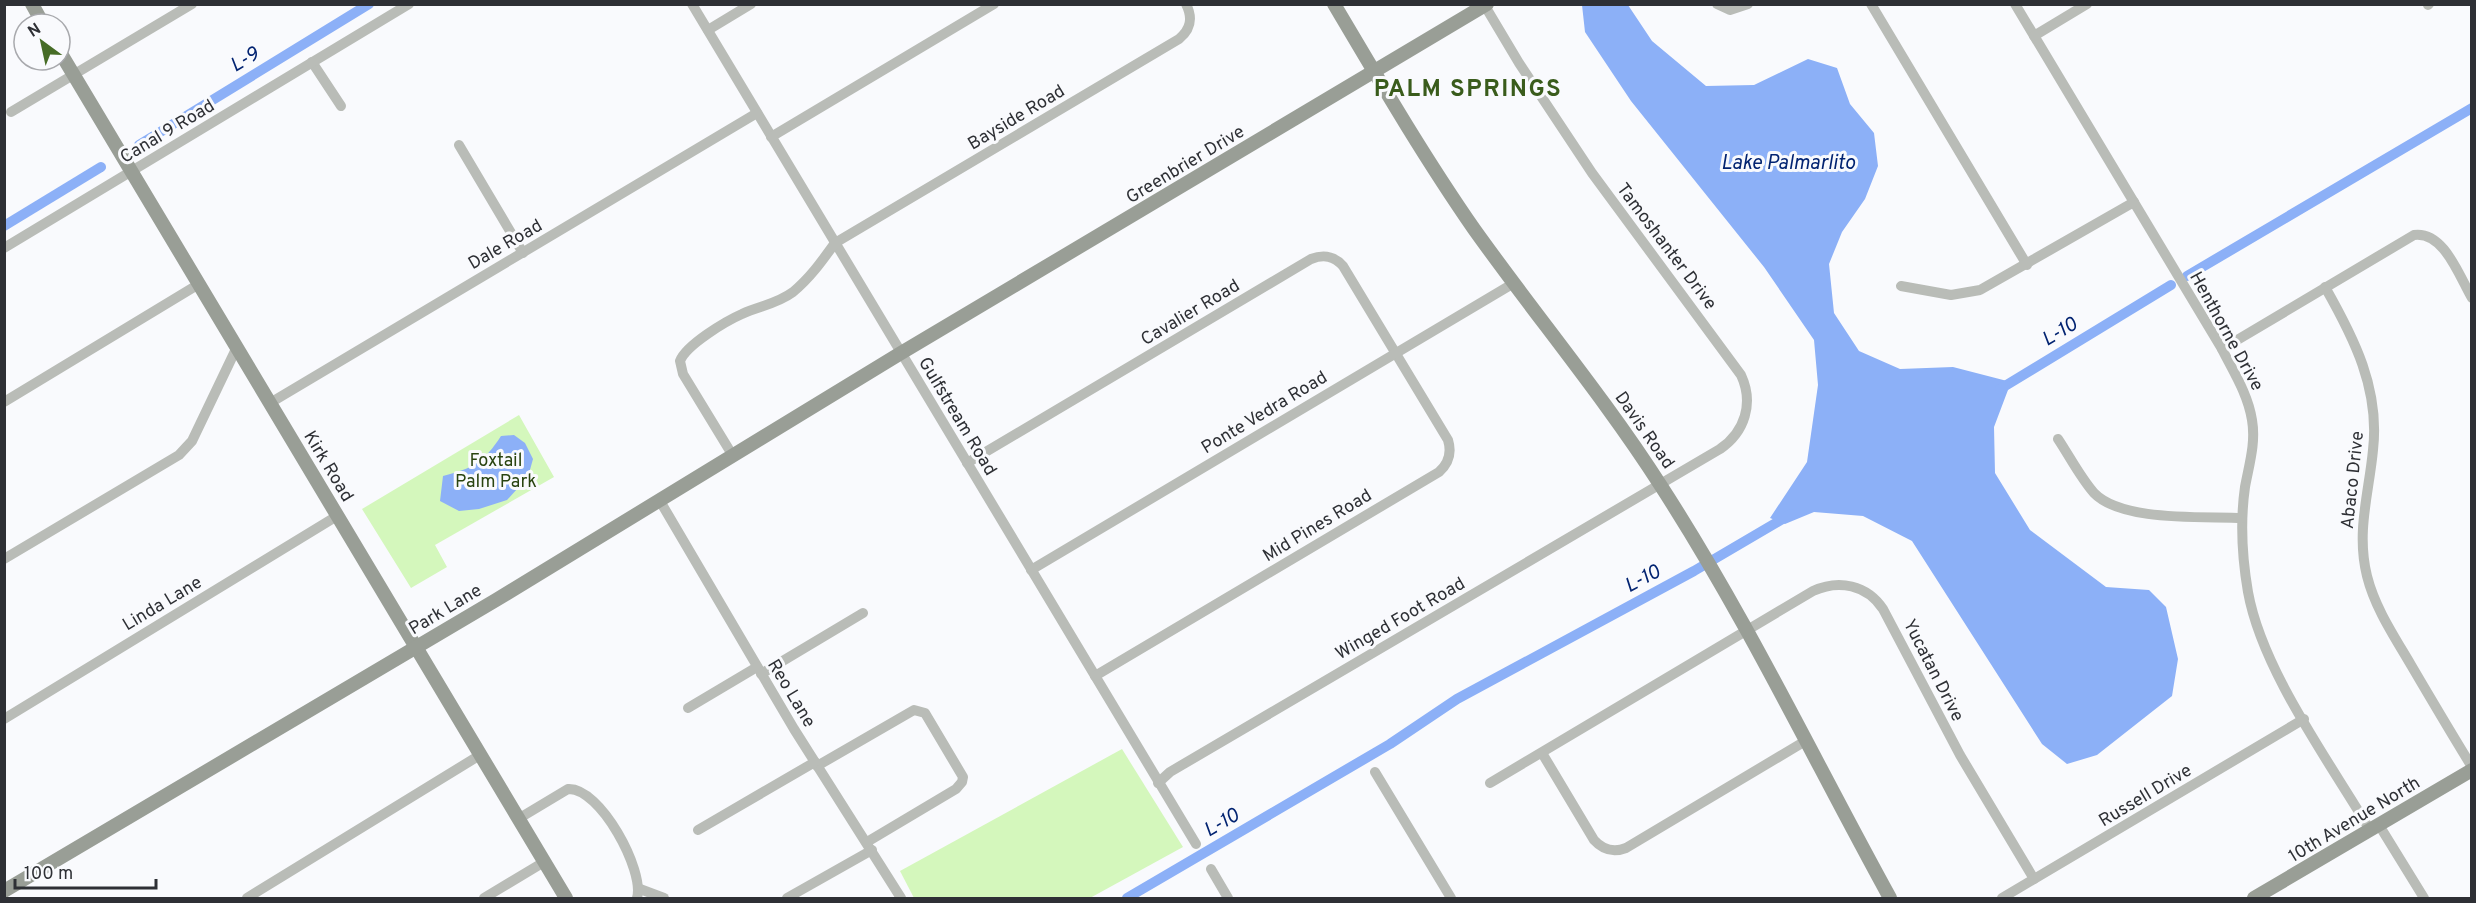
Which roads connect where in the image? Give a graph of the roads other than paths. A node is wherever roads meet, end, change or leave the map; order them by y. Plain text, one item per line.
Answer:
1 (192, 4) edge
2 (409, 4) edge
3 (692, 4) edge
4 (751, 4) edge
5 (994, 4) edge
6 (1186, 4) edge
7 (1334, 4) edge
8 (1718, 4) edge
9 (1748, 4) edge
10 (1871, 4) edge
11 (2015, 4) edge
12 (2087, 4) edge
13 (1486, 5) edge
14 (178, 8) edge
15 (708, 30) junction
16 (2034, 36) junction
17 (312, 62) junction
18 (72, 72) edge
19 (1374, 72) junction
20 (74, 75) junction
21 (341, 106) dead end
22 (11, 112) dead end
23 (757, 113) junction
24 (771, 137) junction
25 (459, 145) dead end
26 (132, 172) junction
27 (2134, 202) junction
28 (835, 243) junction
29 (4, 248) edge
30 (523, 253) junction
31 (2027, 265) junction
32 (1514, 283) junction
33 (199, 284) junction
34 (1901, 286) dead end
35 (2325, 287) junction
36 (2472, 298) edge
37 (237, 347) junction
38 (2222, 349) junction
39 (901, 353) junction
40 (1395, 353) junction
41 (4, 402) edge
42 (270, 403) junction
43 (2058, 439) dead end
44 (733, 456) junction
45 (967, 463) junction
46 (1660, 484) junction
47 (660, 501) junction
48 (338, 516) junction
49 (2242, 518) junction
50 (4, 559) edge
51 (1031, 570) junction
52 (863, 613) dead end
53 (1748, 630) junction
54 (416, 647) junction
55 (759, 671) junction
56 (1095, 676) junction
57 (688, 708) dead end
58 (4, 719) edge
59 (2304, 719) junction
60 (1807, 740) junction
61 (1542, 753) junction
62 (480, 755) junction
63 (816, 764) junction
64 (2472, 768) edge
65 (1375, 772) dead end
66 (1158, 783) junction
67 (1490, 783) dead end
68 (518, 819) junction
69 (2374, 827) junction
70 (698, 830) dead end
71 (1196, 844) dead end
72 (869, 846) junction
73 (544, 862) junction
74 (1211, 869) dead end
75 (2034, 879) junction
76 (4, 891) edge
77 (638, 894) edge
78 (247, 898) edge
79 (484, 898) edge
80 (566, 898) edge
81 (664, 898) edge
82 (787, 898) edge
83 (901, 898) edge
84 (1228, 898) edge
85 (1451, 898) edge
86 (1890, 898) edge
87 (2002, 898) edge
88 (2254, 898) edge
89 (2424, 898) edge

1 - 14 street
2 - 17 street, Canal 9 Road
3 - 15 street, Gulfstream Road
4 - 15 street
5 - 24 street
6 - 28 street, Bayside Road
7 - 19 street, Davis Road
8 - 9 street
10 - 31 street
11 - 16 street, Henthorne Drive
12 - 16 street
13 - 19 street, Greenbrier Drive
13 - 46 street, Tamoshanter Drive
14 - 20 street
15 - 23 street, Gulfstream Road
16 - 27 street, Henthorne Drive
17 - 21 street
17 - 26 street, Canal 9 Road
18 - 20 street, Kirk Road
19 - 32 street, Davis Road
19 - 39 street, Greenbrier Drive
20 - 22 street
20 - 26 street, Kirk Road
23 - 24 street, Gulfstream Road
23 - 30 street, Dale Road
24 - 28 street, Gulfstream Road
25 - 30 street
26 - 29 street, Canal 9 Road
26 - 33 street, Kirk Road
27 - 31 street
27 - 38 street, Henthorne Drive
28 - 39 street, Gulfstream Road
28 - 44 street
30 - 42 street, Dale Road
31 - 34 street
32 - 40 street, Ponte Vedra Road
32 - 46 street, Davis Road
33 - 37 street, Kirk Road
33 - 41 street
35 - 36 street
35 - 38 street
35 - 64 street, Abaco Drive
37 - 42 street, Kirk Road
37 - 50 street
38 - 49 street, Henthorne Drive
39 - 44 street, Park Lane
39 - 45 street, Gulfstream Road
40 - 45 street, Cavalier Road
40 - 51 street, Ponte Vedra Road
40 - 56 street, Mid Pines Road
42 - 48 street, Kirk Road
43 - 49 street
44 - 47 street, Park Lane
45 - 51 street, Gulfstream Road
46 - 53 street, Davis Road
46 - 66 street, Winged Foot Road
47 - 54 street, Park Lane
47 - 55 street, Reo Lane
48 - 54 street, Kirk Road
48 - 58 street, Linda Lane
49 - 59 street, Henthorne Drive
51 - 56 street, Gulfstream Road
52 - 55 street
53 - 60 street, Davis Road
53 - 61 street, Yucatan Drive
53 - 75 street, Yucatan Drive
54 - 62 street, Kirk Road
54 - 76 street, Park Lane
55 - 57 street
55 - 63 street, Reo Lane
56 - 66 street, Gulfstream Road
59 - 69 street, Henthorne Drive
59 - 75 street, Russell Drive
60 - 61 street
60 - 86 street, Davis Road
61 - 67 street, Yucatan Drive
62 - 68 street, Kirk Road
62 - 78 street
63 - 70 street
63 - 72 street, Reo Lane
63 - 72 street
64 - 69 street, 10th Avenue North
65 - 85 street
66 - 71 street, Gulfstream Road
68 - 73 street, Kirk Road
68 - 77 street
69 - 88 street, 10th Avenue North
69 - 89 street, Henthorne Drive
72 - 82 street
72 - 83 street, Reo Lane
73 - 79 street
73 - 80 street, Kirk Road
74 - 84 street
75 - 87 street, Russell Drive
77 - 81 street

